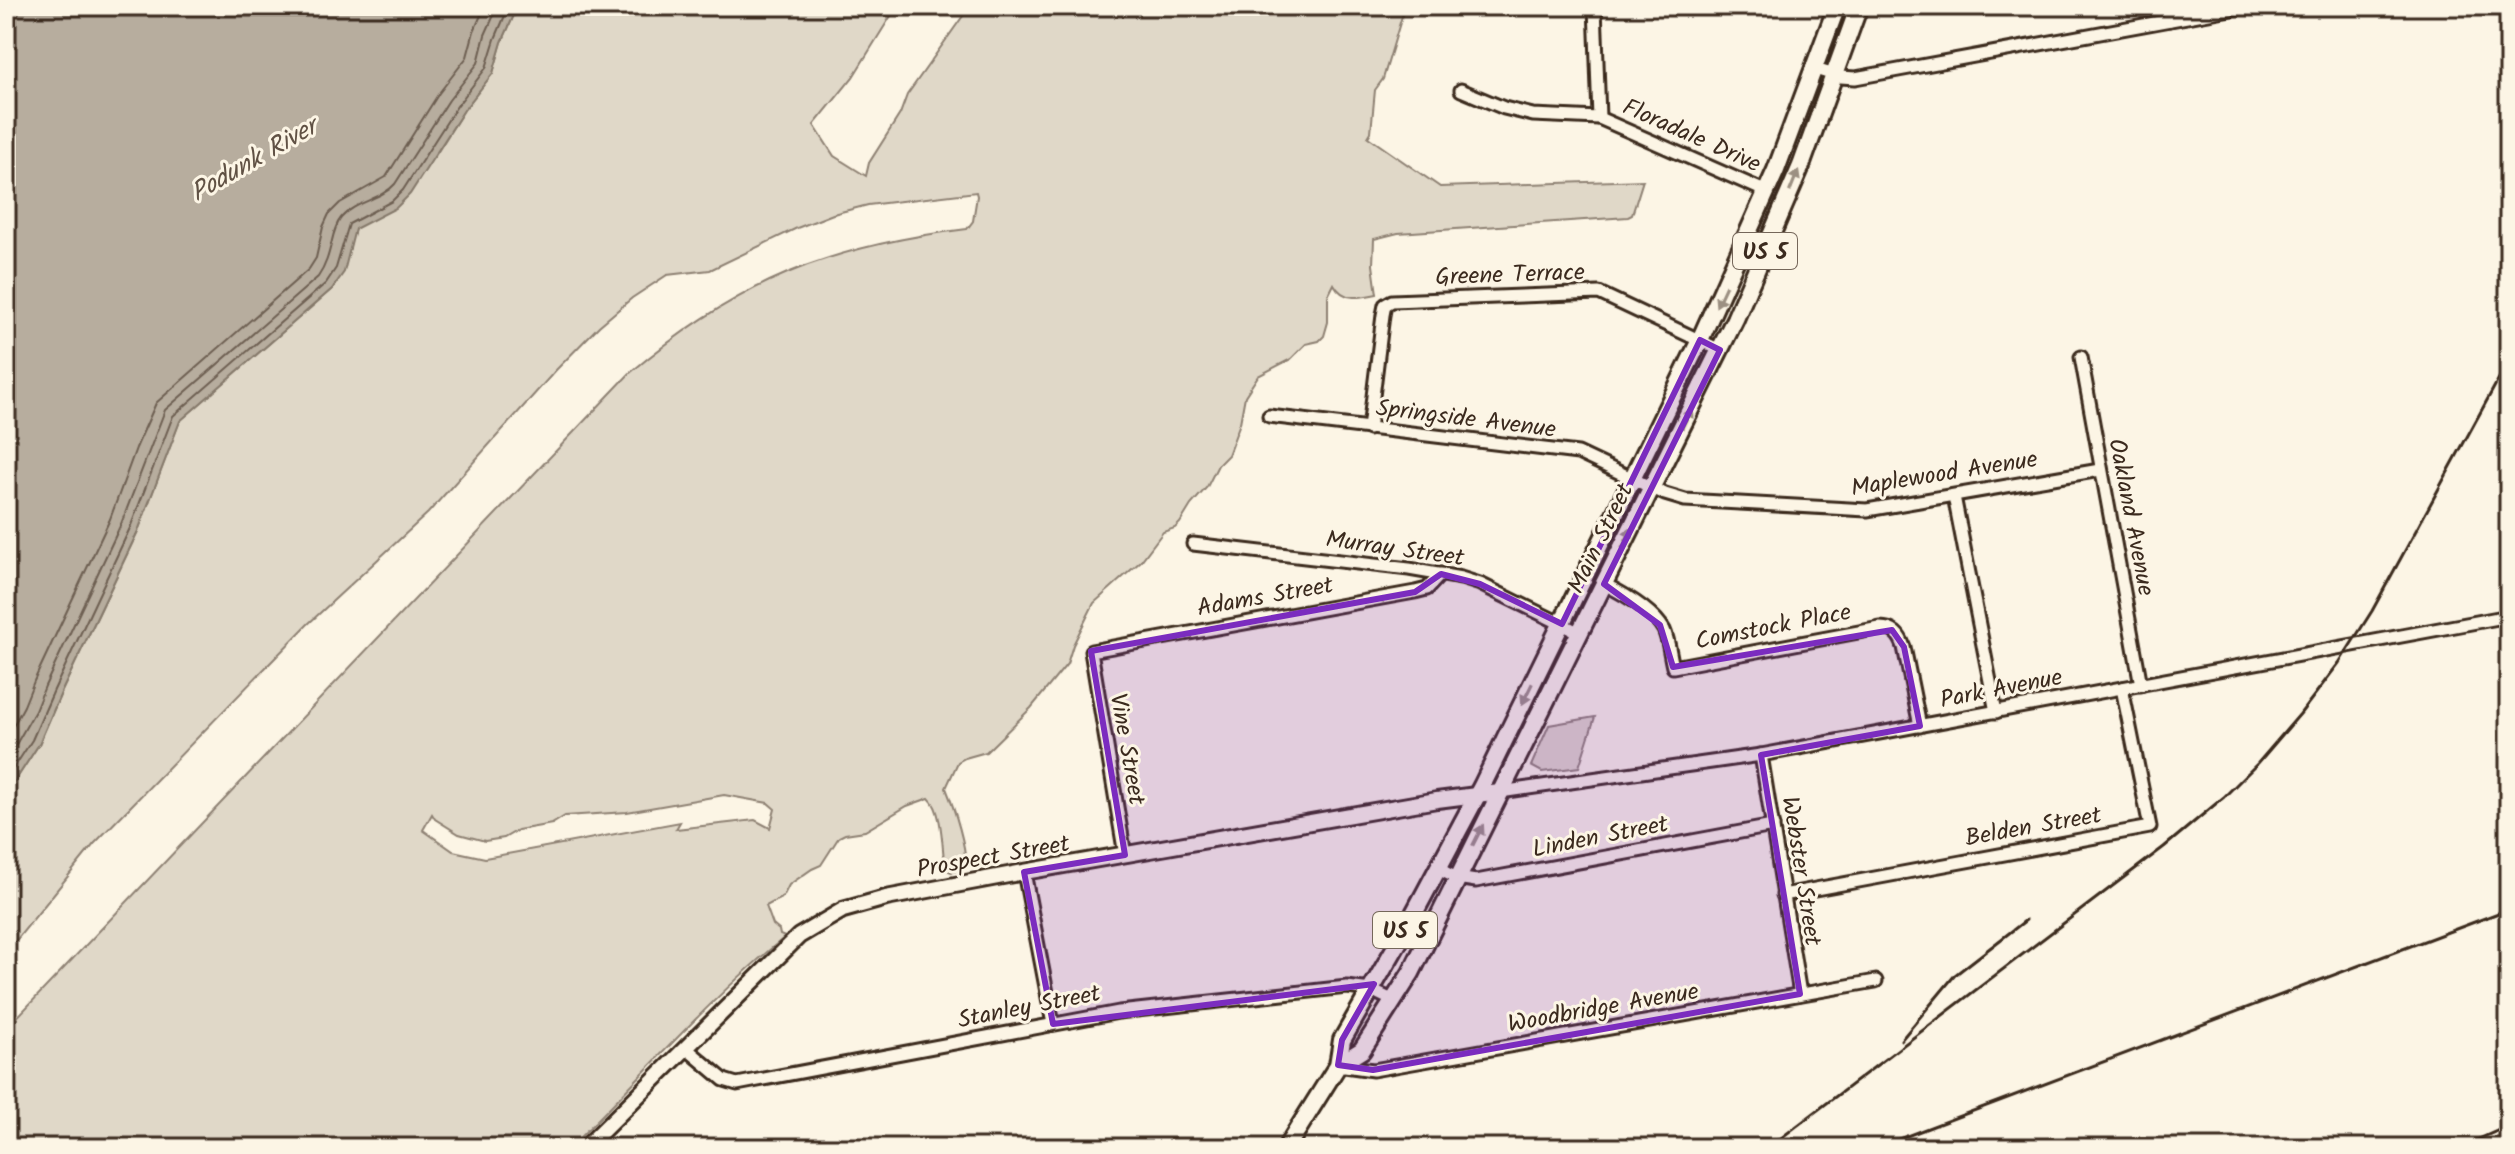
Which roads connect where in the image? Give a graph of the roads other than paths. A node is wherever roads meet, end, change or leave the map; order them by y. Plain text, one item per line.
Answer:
1 (1595, 6) edge
2 (1837, 6) edge
3 (1859, 6) edge
4 (2168, 6) edge
5 (2247, 6) edge
6 (2170, 20) junction
7 (1815, 69) junction
8 (1835, 76) junction
9 (1461, 90) dead end
10 (1599, 118) junction
11 (1767, 192) junction
12 (1700, 340) junction
13 (1720, 350) junction
14 (2081, 357) dead end
15 (1269, 416) dead end
16 (1369, 429) junction
17 (2100, 470) junction
18 (1632, 477) junction
19 (1652, 488) junction
20 (1954, 496) junction
21 (1193, 544) dead end
22 (1441, 574) junction
23 (1604, 584) junction
24 (2509, 616) edge
25 (1562, 624) junction
26 (1580, 633) junction
27 (1091, 651) joint
28 (2141, 685) junction
29 (2122, 688) junction
30 (1996, 712) junction
31 (1920, 726) junction
32 (1761, 755) junction
33 (1500, 792) junction
34 (1477, 795) junction
35 (1773, 826) junction
36 (1125, 855) junction
37 (1438, 869) junction
38 (1024, 872) junction
39 (1457, 878) junction
40 (1783, 895) junction
41 (1876, 981) dead end
42 (1371, 990) junction
43 (1800, 994) junction
44 (1394, 1001) junction
45 (1053, 1024) junction
46 (686, 1048) junction
47 (1338, 1065) junction
48 (2509, 1135) edge
49 (2486, 1147) edge
50 (585, 1148) edge
51 (1286, 1148) edge

1 - 10 street
2 - 7 highway, Main Street / US 5
3 - 8 highway, Main Street / US 5
4 - 6 street
5 - 6 street
6 - 8 street
7 - 8 street
7 - 11 highway, Main Street / US 5
13 -> 8 highway, Main Street / US 5
9 - 10 street, Floradale Drive
10 - 11 street, Floradale Drive
11 -> 12 highway, Main Street / US 5
12 - 13 street, Greene Terrace
12 - 16 street, Greene Terrace
12 - 18 highway, Main Street / US 5
19 -> 13 highway, Main Street / US 5
14 - 17 street, Oakland Avenue
15 - 16 street, Springside Avenue
16 - 18 street, Springside Avenue
17 - 20 street, Maplewood Avenue
17 - 28 street, Oakland Avenue
18 - 19 street, Springside Avenue
18 - 25 highway, Main Street / US 5
19 - 20 street, Maplewood Avenue
23 -> 19 highway, Main Street / US 5
20 - 30 street
21 - 22 street, Murray Street
22 - 25 street, Murray Street
22 - 27 street, Adams Street
23 - 26 highway, Main Street / US 5
23 - 31 street, Comstock Place
24 - 28 street, Park Avenue
25 - 26 street, Murray Street
25 -> 34 highway, Main Street / US 5
26 - 33 highway, Main Street / US 5
27 - 36 street, Vine Street
28 - 29 street, Park Avenue
29 - 30 street, Park Avenue
29 - 40 street, Belden Street
30 - 31 street, Park Avenue
31 - 32 street, Park Avenue
32 - 33 street, Park Avenue
32 - 35 street, Webster Street
33 - 34 main road, Prospect Street
39 -> 33 highway, Main Street / US 5
34 - 36 main road, Prospect Street
34 - 37 highway, Main Street / US 5
35 - 39 street, Linden Street
35 - 40 street, Webster Street
36 - 38 main road, Prospect Street
37 - 39 street, Linden Street
37 - 42 highway, Main Street / US 5
38 - 45 street
38 - 46 main road, Prospect Street
39 - 44 highway, Main Street / US 5
40 - 43 street, Webster Street
41 - 43 street, Woodbridge Avenue
42 - 44 street, Stanley Street
42 - 45 street, Stanley Street
42 - 47 highway, Main Street / US 5
43 - 47 street, Woodbridge Avenue
44 - 47 highway, Main Street / US 5
45 - 46 street, Stanley Street
46 - 50 main road, Prospect Street
47 - 51 highway, Main Street / US 5
48 - 49 main road

